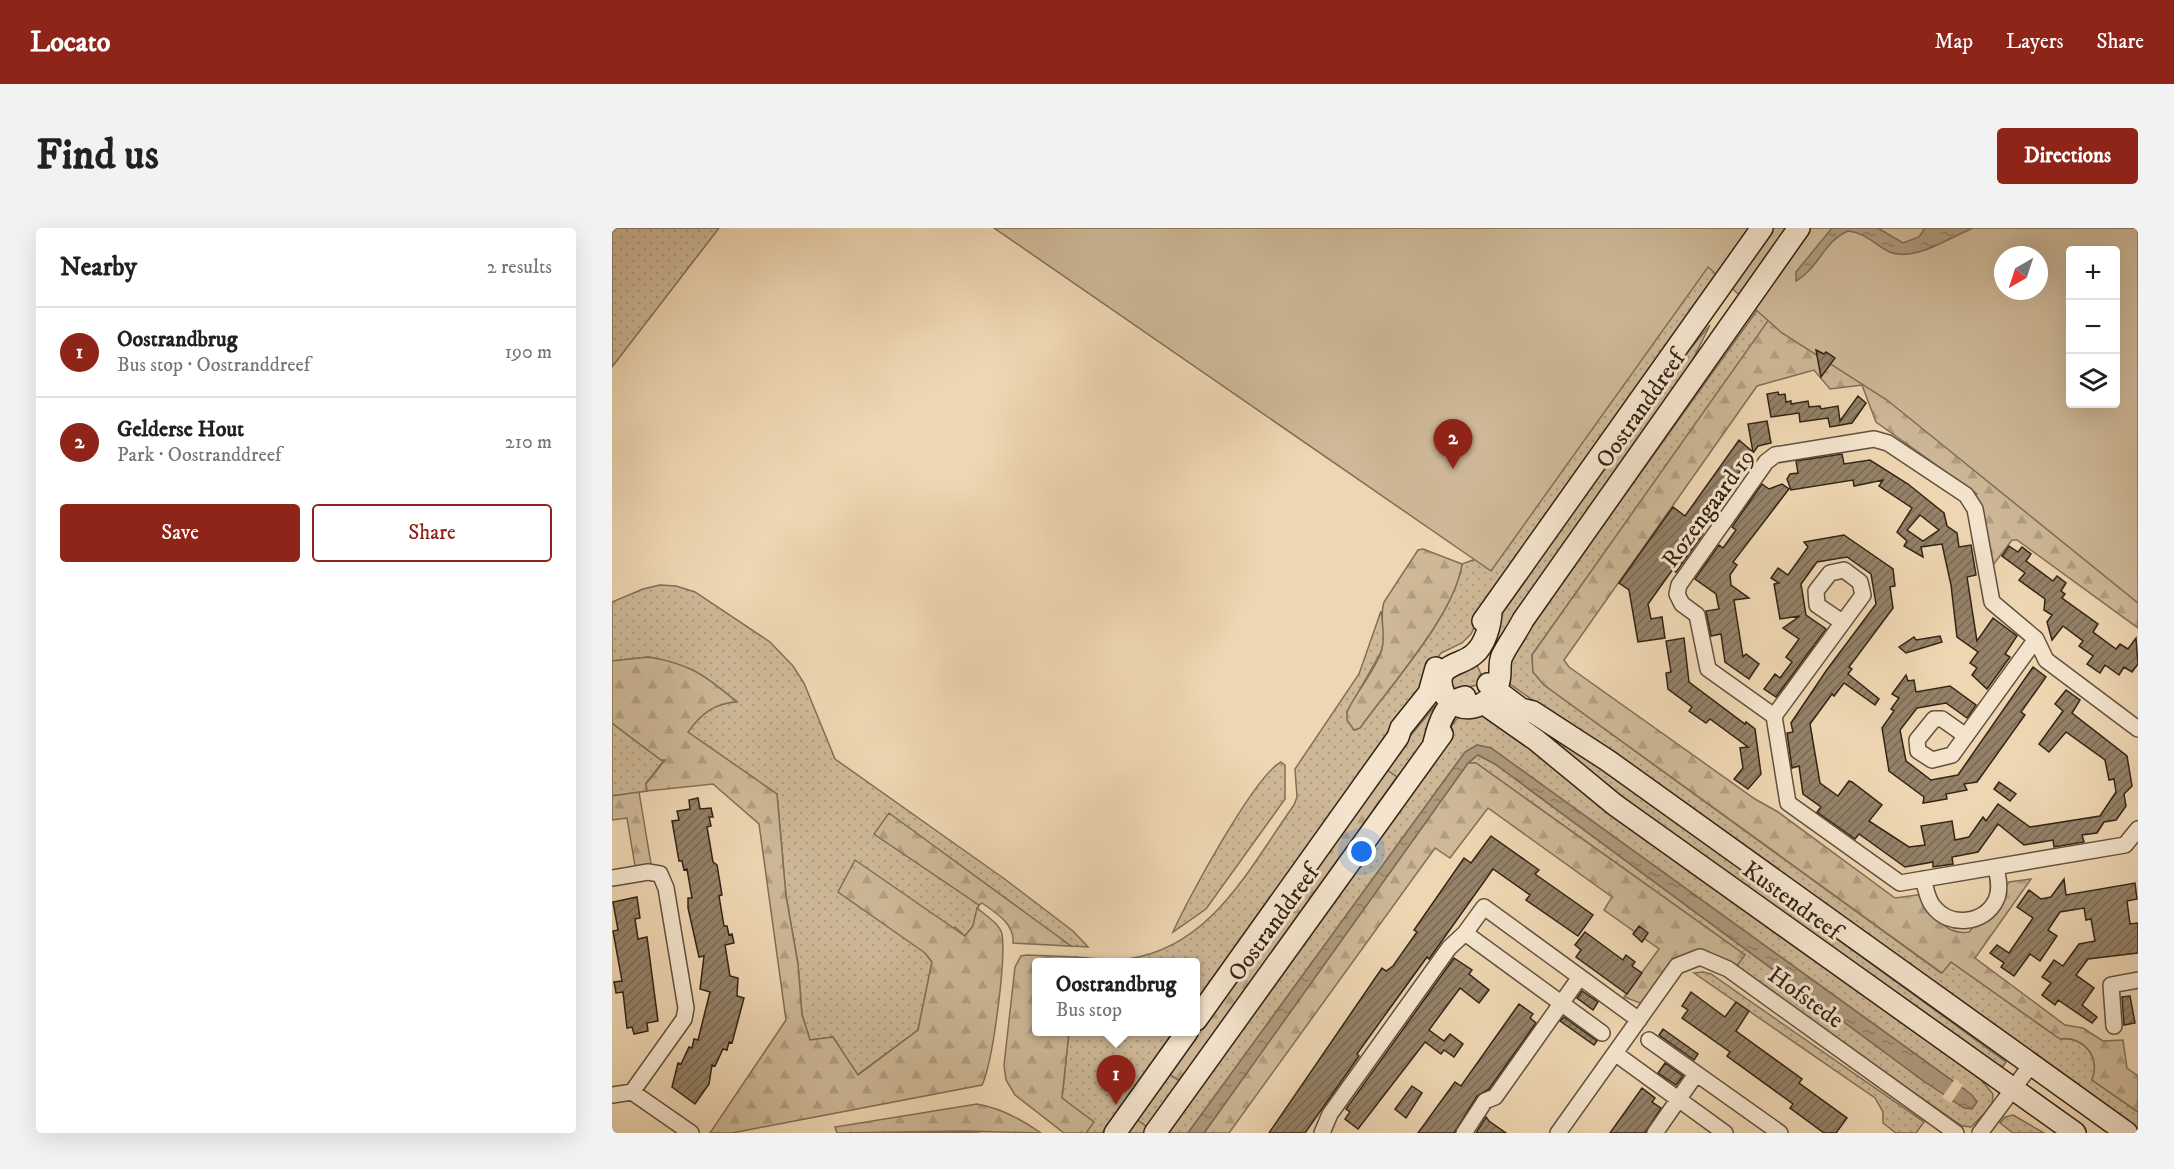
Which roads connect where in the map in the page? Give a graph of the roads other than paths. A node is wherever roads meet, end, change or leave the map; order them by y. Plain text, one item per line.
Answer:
1 (1762, 228) edge
2 (1798, 228) edge
3 (1842, 622) dead end
4 (2036, 639) junction
5 (1488, 673) junction
6 (1446, 697) junction
7 (1774, 716) junction
8 (2138, 729) edge
9 (1966, 736) dead end
10 (2138, 829) edge
11 (1996, 867) junction
12 (612, 878) edge
13 (1923, 879) junction
14 (1465, 933) junction
15 (1580, 977) junction
16 (2138, 980) edge
17 (1561, 1003) junction
18 (1200, 1014) edge
19 (1639, 1020) junction
20 (2114, 1026) dead end
21 (1602, 1033) dead end
22 (1184, 1036) edge
23 (1649, 1040) dead end
24 (1616, 1054) junction
25 (2031, 1065) junction
26 (1696, 1074) junction
27 (2012, 1089) junction
28 (632, 1092) junction
29 (612, 1095) edge
30 (1678, 1098) junction
31 (691, 1133) edge
32 (1115, 1133) edge
33 (1155, 1133) edge
34 (1322, 1133) edge
35 (1464, 1133) edge
36 (1558, 1133) edge
37 (1655, 1133) edge
38 (1725, 1133) edge
39 (1780, 1133) edge
40 (1956, 1133) edge
41 (1980, 1133) edge
42 (2075, 1133) edge
43 (2127, 1133) edge

1 - 5 main road, Oostranddreef
2 - 5 main road, Oostranddreef
3 - 7 street
4 - 7 street, Rozengaard 19
4 - 8 street
4 - 9 street
5 - 6 main road
5 - 6 main road
5 - 25 main road, Kustendreef
5 - 27 main road, Kustendreef
6 - 18 main road, Oostranddreef
6 - 33 main road, Oostranddreef
7 - 13 street
10 - 11 street
11 - 13 street
11 - 13 street
12 - 28 street
14 - 15 street
14 - 17 street
14 - 34 street
15 - 17 street
15 - 19 street
16 - 20 street
17 - 21 street
17 - 35 street
19 - 24 street, Hofstede
19 - 40 street, Hofstede
22 - 32 main road
23 - 26 street
24 - 30 street
24 - 36 street, Hofstede
25 - 27 street
25 - 43 main road, Kustendreef
26 - 30 street
26 - 39 street
27 - 41 street
27 - 42 main road, Kustendreef
28 - 29 street
28 - 31 street
30 - 37 street
30 - 38 street

